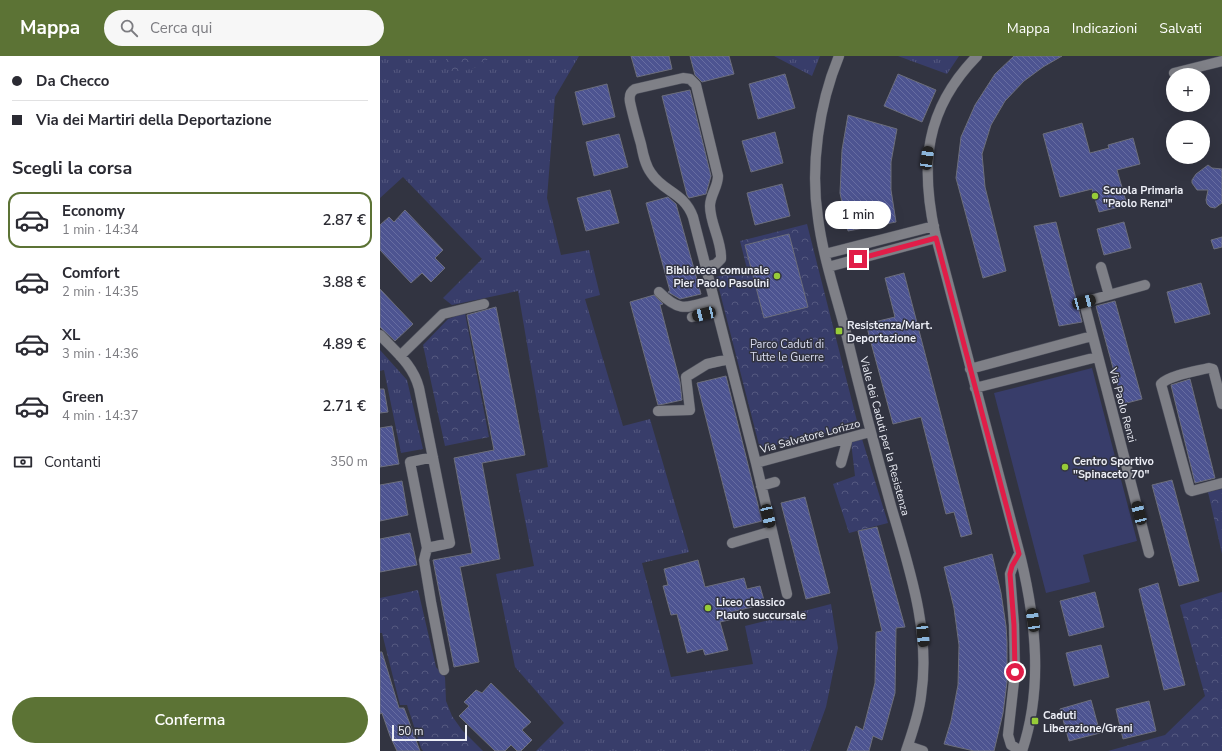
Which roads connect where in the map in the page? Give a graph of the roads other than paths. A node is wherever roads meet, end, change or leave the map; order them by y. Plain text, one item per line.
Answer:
1 (839, 56) edge
2 (977, 56) edge
3 (1222, 61) edge
4 (1194, 68) edge
5 (934, 226) junction
6 (936, 238) junction
7 (825, 254) junction
8 (828, 267) junction
9 (1101, 267) dead end
10 (706, 268) junction
11 (1145, 286) dead end
12 (659, 292) dead end
13 (1108, 295) junction
14 (714, 300) junction
15 (484, 304) dead end
16 (717, 311) junction
17 (692, 317) dead end
18 (380, 335) edge
19 (1092, 336) junction
20 (400, 356) junction
21 (1098, 356) junction
22 (729, 359) junction
23 (970, 369) junction
24 (975, 388) junction
25 (1222, 404) edge
26 (658, 412) dead end
27 (870, 432) junction
28 (848, 438) junction
29 (433, 457) junction
30 (756, 463) junction
31 (841, 463) dead end
32 (775, 482) dead end
33 (1222, 483) edge
34 (761, 486) junction
35 (772, 531) junction
36 (732, 543) dead end
37 (427, 548) junction
38 (1149, 553) dead end
39 (1019, 554) junction
40 (787, 594) dead end
41 (444, 670) dead end
42 (907, 748) edge
43 (923, 751) edge
44 (1022, 751) edge

1 - 7 street, Viale dei Caduti per la Resistenza
2 - 5 street
3 - 4 street
5 - 6 street
5 - 7 street
6 - 8 street
6 - 23 street
7 - 8 street, Viale dei Caduti per la Resistenza
8 - 27 street, Viale dei Caduti per la Resistenza
9 - 13 street
10 - 10 street, Via Salvatore Lorizzo
10 - 14 street, Via Salvatore Lorizzo
11 - 13 street, Via Paolo Renzi
12 - 14 street
13 - 19 street, Via Paolo Renzi
14 - 16 street, Via Salvatore Lorizzo
15 - 20 street
16 - 17 street
16 - 22 street, Via Salvatore Lorizzo
18 - 20 street
19 - 21 street, Via Paolo Renzi
19 - 23 street
20 - 29 street
21 - 24 street, Via Paolo Renzi
21 - 38 street, Via Paolo Renzi
22 - 26 street
22 - 30 street, Via Salvatore Lorizzo
23 - 24 street
24 - 39 street
25 - 33 street
27 - 28 street, Via Salvatore Lorizzo
27 - 42 street, Viale dei Caduti per la Resistenza
28 - 30 street, Via Salvatore Lorizzo
28 - 31 street
29 - 37 street
29 - 37 street
30 - 34 street, Via Salvatore Lorizzo
32 - 34 street
34 - 35 street, Via Salvatore Lorizzo
35 - 36 street
35 - 40 street, Via Salvatore Lorizzo
37 - 41 street
39 - 44 street
39 - 44 street
42 - 43 street

